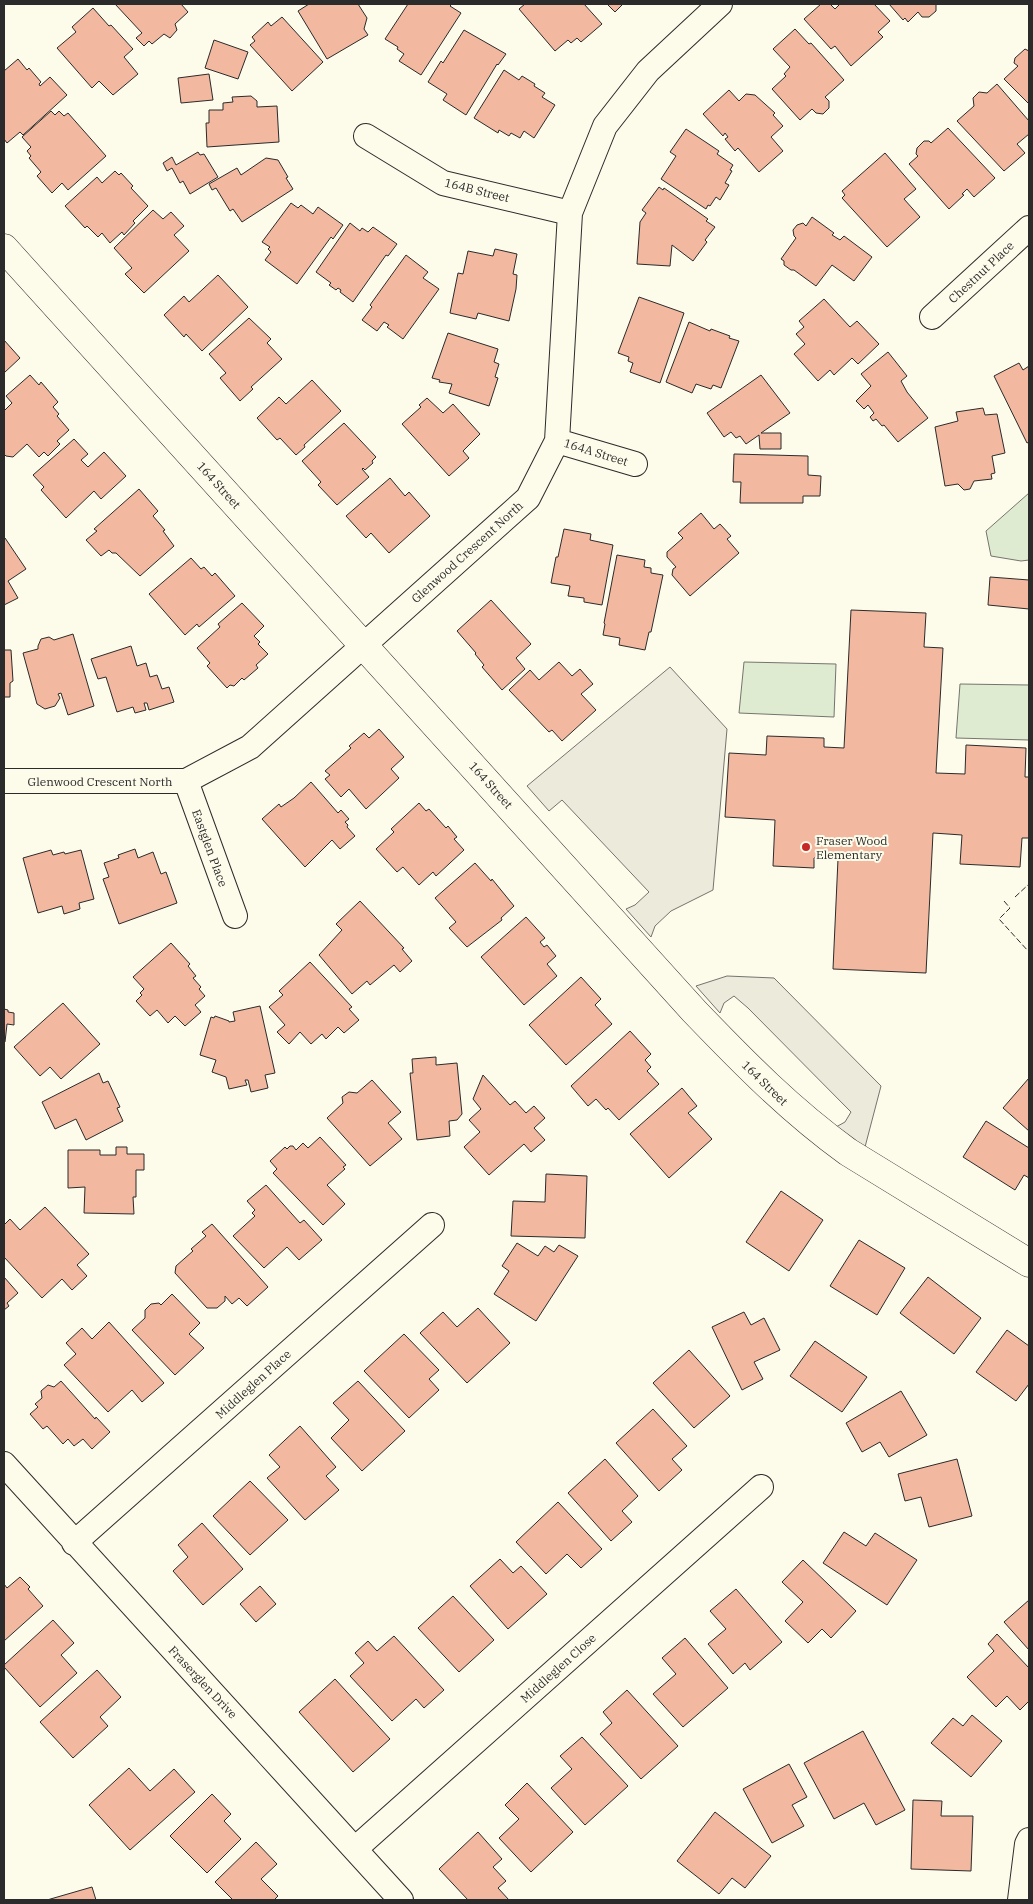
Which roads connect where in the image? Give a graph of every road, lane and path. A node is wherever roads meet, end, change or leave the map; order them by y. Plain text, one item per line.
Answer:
1 (720, 4) edge
2 (366, 136) dead end
3 (570, 213) junction
4 (1029, 228) edge
5 (4, 248) edge
6 (932, 317) dead end
7 (557, 440) junction
8 (635, 464) dead end
9 (364, 645) junction
10 (4, 781) edge
11 (186, 781) junction
12 (234, 916) dead end
13 (432, 1225) dead end
14 (1029, 1262) edge
15 (4, 1464) edge
16 (761, 1487) dead end
17 (74, 1542) junction
18 (1029, 1840) edge
19 (355, 1849) junction
20 (401, 1900) edge
21 (1020, 1900) edge

1 - 3 street, Glenwood Crescent North
2 - 3 street, 164B Street
3 - 7 street, Glenwood Crescent North
4 - 6 street, Chestnut Place
5 - 9 street, 164 Street
7 - 8 street, 164A Street
7 - 9 street, Glenwood Crescent North
9 - 11 street, Glenwood Crescent North
9 - 14 street, 164 Street
10 - 11 street, Glenwood Crescent North
11 - 12 street, Eastglen Place
13 - 17 street, Middleglen Place
15 - 17 street, Fraserglen Drive
16 - 19 street, Middleglen Close
17 - 19 street, Fraserglen Drive
18 - 21 street
19 - 20 street, Fraserglen Drive

